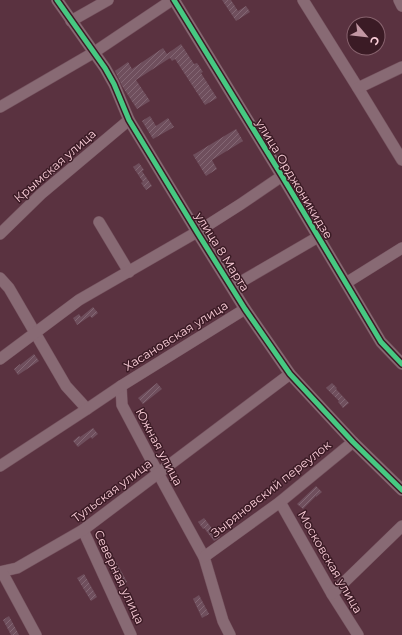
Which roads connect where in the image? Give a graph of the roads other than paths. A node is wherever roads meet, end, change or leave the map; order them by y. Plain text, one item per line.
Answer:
1 (57, 0) edge
2 (108, 0) edge
3 (173, 0) edge
4 (303, 0) edge
5 (399, 0) edge
6 (402, 6) edge
7 (71, 21) junction
8 (93, 53) junction
9 (402, 67) edge
10 (358, 88) junction
11 (0, 107) edge
12 (129, 120) junction
13 (402, 160) edge
14 (282, 176) junction
15 (98, 222) dead end
16 (197, 232) junction
17 (0, 234) edge
18 (318, 237) junction
19 (402, 248) edge
20 (129, 272) junction
21 (0, 278) edge
22 (346, 283) junction
23 (232, 287) junction
24 (246, 309) junction
25 (35, 333) junction
26 (0, 359) edge
27 (402, 364) edge
28 (290, 374) junction
29 (121, 386) junction
30 (87, 409) junction
31 (353, 442) junction
32 (0, 466) edge
33 (158, 473) junction
34 (402, 490) edge
35 (280, 502) junction
36 (402, 526) edge
37 (82, 530) junction
38 (204, 557) junction
39 (1, 572) edge
40 (332, 594) junction
41 (36, 635) edge
42 (132, 635) edge
43 (230, 635) edge
44 (358, 635) edge

1 - 7 street, улица 8 Марта
2 - 7 street
3 - 8 street
3 - 14 street, улица Орджоникидзе
4 - 10 street
5 - 6 street
7 - 8 street, улица 8 Марта
8 - 11 street
8 - 12 street, улица 8 Марта
9 - 10 street
10 - 13 street
12 - 16 street, улица 8 Марта
12 - 17 street, Крымская улица
14 - 16 street
14 - 18 street, улица Орджоникидзе
15 - 20 street
16 - 20 street
16 - 23 street, улица 8 Марта
18 - 22 street, улица Орджоникидзе
18 - 23 street, улица Орджоникидзе
19 - 22 street
20 - 25 street
21 - 25 street
22 - 27 street, улица Орджоникидзе
23 - 24 street, улица 8 Марта
24 - 28 street, улица 8 Марта
24 - 29 street, Хасановская улица
25 - 26 street
25 - 30 street
28 - 31 street, улица 8 Марта
28 - 33 street, Тульская улица
29 - 30 street
29 - 33 street, Южная улица
30 - 32 street
31 - 34 street, улица 8 Марта
31 - 35 street, Зыряновский переулок
33 - 37 street, Тульская улица
33 - 38 street, Южная улица
35 - 38 street, Зыряновский переулок
35 - 40 street, Московская улица
36 - 40 street
37 - 39 street, Тульская улица
37 - 42 street, Северная улица
38 - 43 street, Южная улица
39 - 41 street
40 - 44 street, Московская улица

